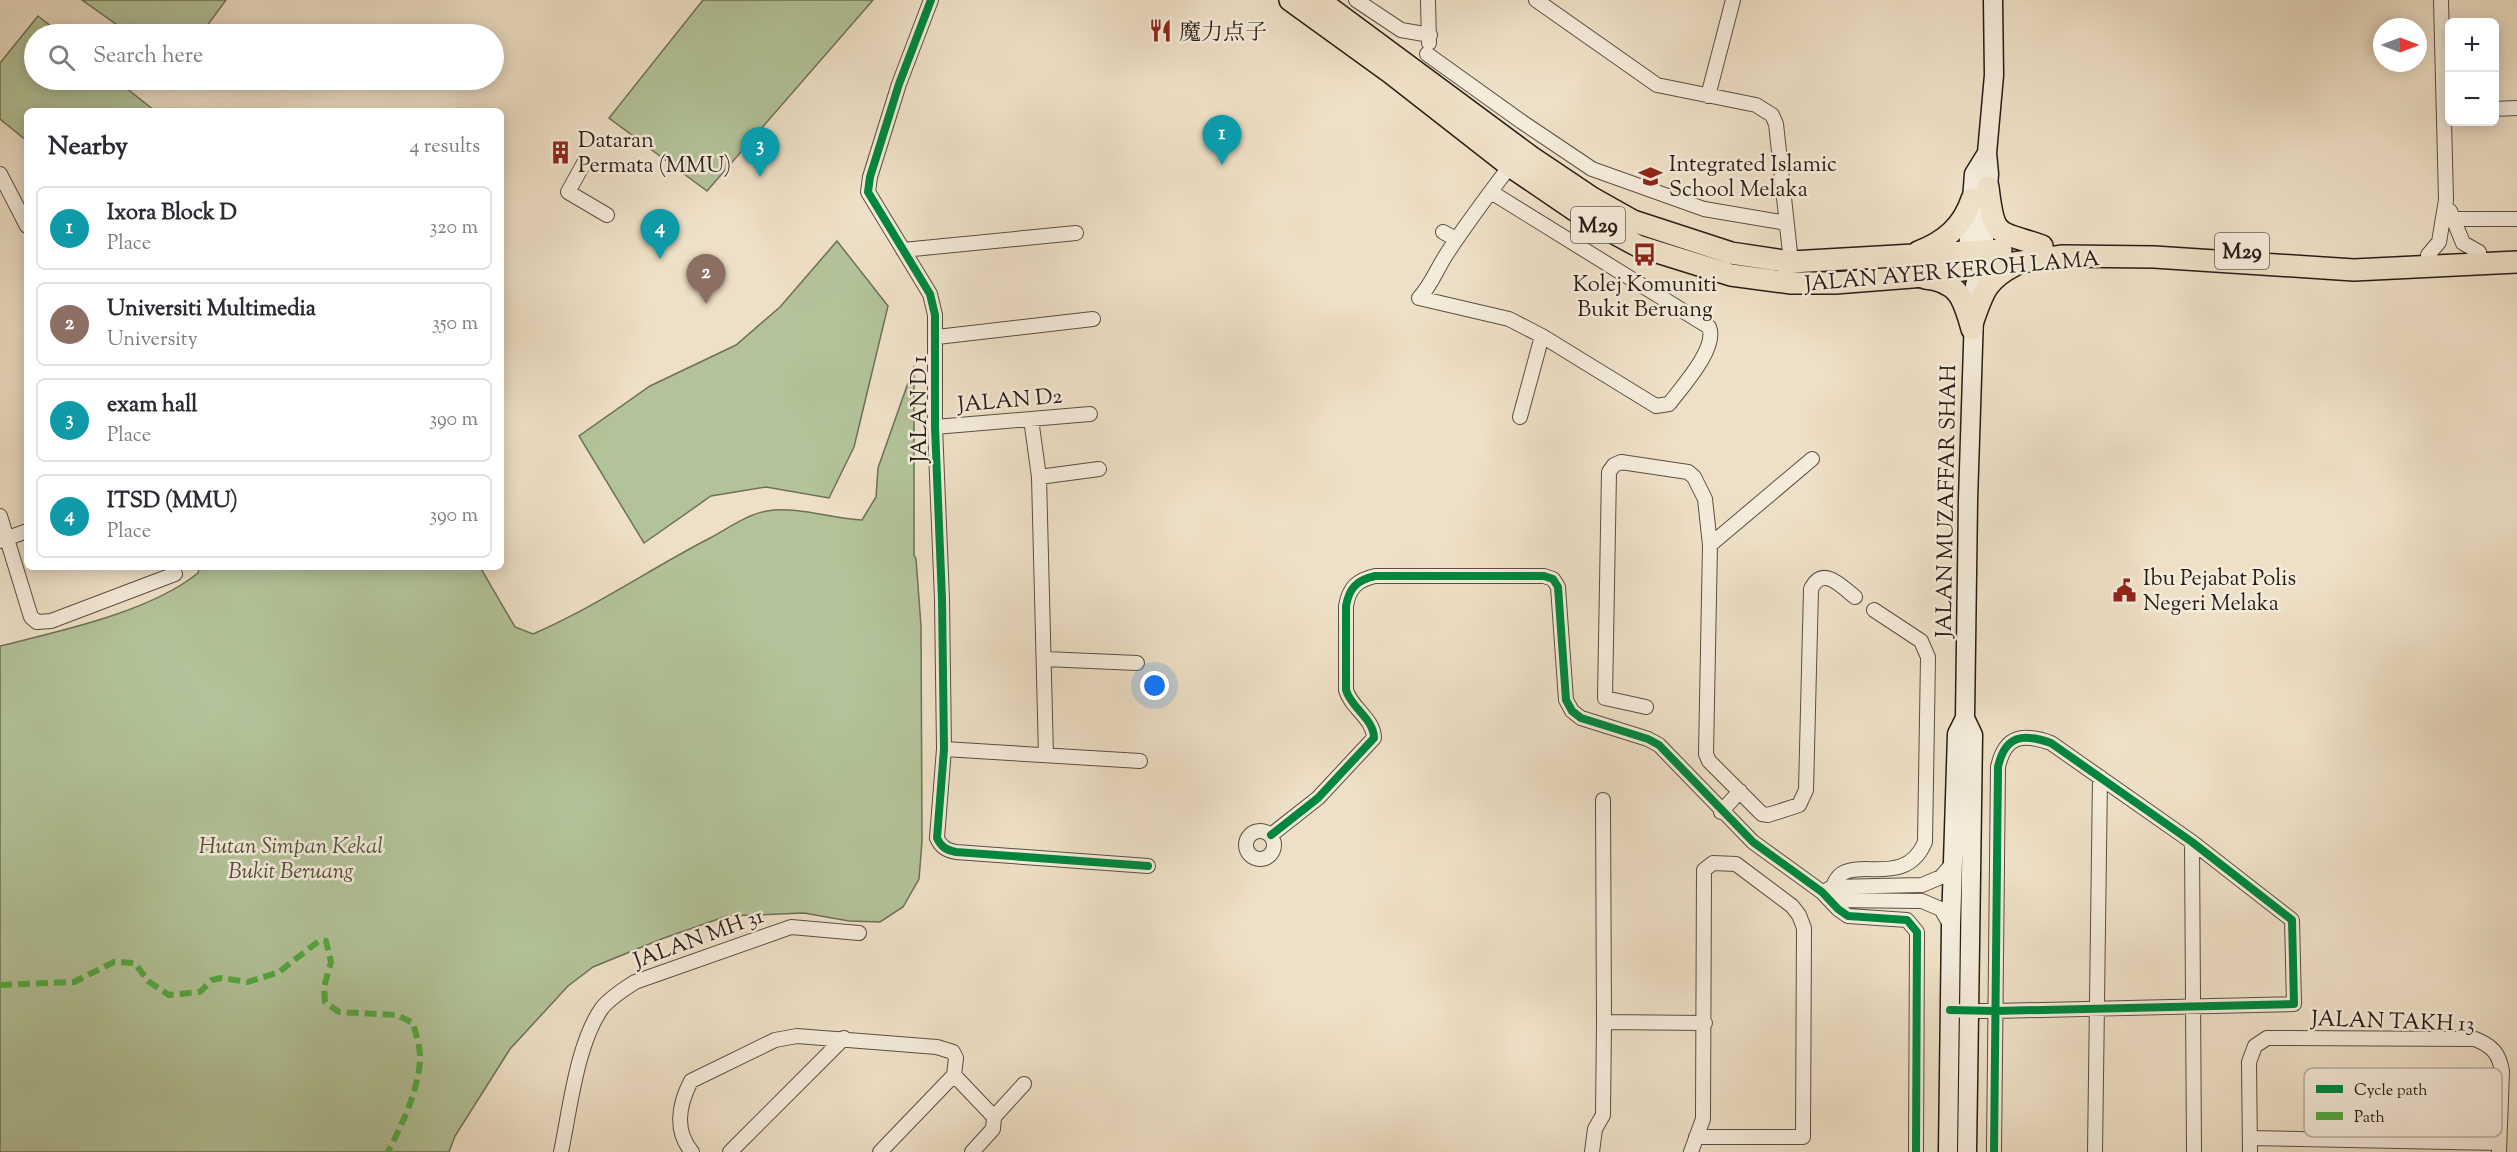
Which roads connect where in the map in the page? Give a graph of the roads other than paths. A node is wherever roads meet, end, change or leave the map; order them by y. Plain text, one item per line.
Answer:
1 (931, 0) edge
2 (1290, 0) edge
3 (1319, 0) edge
4 (1356, 0) edge
5 (1428, 0) edge
6 (1536, 0) edge
7 (1733, 0) edge
8 (1993, 0) edge
9 (2441, 0) edge
10 (1555, 5) edge
11 (1430, 35) junction
12 (1423, 63) junction
13 (2445, 73) edge
14 (1708, 96) junction
15 (2499, 108) edge
16 (2517, 108) edge
17 (2447, 126) edge
18 (584, 163) dead end
19 (1510, 166) junction
20 (0, 174) edge
21 (1491, 192) junction
22 (1980, 193) junction
23 (607, 215) dead end
24 (2449, 219) junction
25 (2517, 219) edge
26 (24, 220) edge
27 (1786, 223) junction
28 (1443, 232) dead end
29 (1076, 233) dead end
30 (1456, 240) junction
31 (903, 250) junction
32 (2517, 251) edge
33 (2040, 252) junction
34 (2479, 252) junction
35 (2428, 255) junction
36 (1903, 257) junction
37 (1791, 262) junction
38 (2517, 262) edge
39 (1975, 265) junction
40 (1912, 277) junction
41 (1093, 319) dead end
42 (1973, 327) junction
43 (1542, 336) junction
44 (937, 337) junction
45 (1090, 414) dead end
46 (1520, 417) dead end
47 (1031, 418) junction
48 (934, 427) junction
49 (1812, 459) dead end
50 (1099, 469) dead end
51 (1039, 477) junction
52 (0, 516) edge
53 (24, 532) edge
54 (3, 539) edge
55 (1710, 545) junction
56 (176, 574) dead end
57 (1855, 597) dead end
58 (1874, 610) dead end
59 (1045, 659) junction
60 (1137, 663) dead end
61 (1646, 707) dead end
62 (1965, 718) junction
63 (944, 749) junction
64 (1046, 755) junction
65 (1140, 761) dead end
66 (2100, 777) junction
67 (1729, 779) junction
68 (1740, 791) junction
69 (1709, 799) junction
70 (1603, 800) dead end
71 (1721, 812) junction
72 (1270, 835) dead end
73 (2192, 842) junction
74 (1758, 846) junction
75 (1953, 863) junction
76 (1148, 866) dead end
77 (1741, 868) junction
78 (1828, 893) junction
79 (1951, 926) junction
80 (859, 933) dead end
81 (2195, 1006) junction
82 (2098, 1009) junction
83 (1950, 1010) junction
84 (1968, 1011) junction
85 (1995, 1011) junction
86 (1604, 1022) junction
87 (1705, 1023) junction
88 (844, 1038) junction
89 (2502, 1068) edge
90 (954, 1075) junction
91 (1024, 1084) dead end
92 (994, 1117) junction
93 (1696, 1137) junction
94 (2250, 1145) edge
95 (2499, 1148) edge
96 (561, 1152) edge
97 (692, 1152) edge
98 (730, 1152) edge
99 (880, 1152) edge
100 (972, 1152) edge
101 (1592, 1152) edge
102 (1690, 1152) edge
103 (1917, 1152) edge
104 (1948, 1152) edge
105 (1967, 1152) edge
106 (1995, 1152) edge
107 (2095, 1152) edge
108 (2194, 1152) edge

1 - 31 street, JALAN D 1
2 - 19 main road, JALAN AYER KEROH LAMA / M29
3 - 12 main road, JALAN AYER KEROH LAMA / M29
4 - 11 street
5 - 11 street
6 - 10 street
7 - 14 street
8 - 22 main road, JALAN MUZAFFAR SHAH
9 - 13 street
10 - 14 street
11 - 12 street
12 - 27 street
12 - 37 main road, JALAN AYER KEROH LAMA / M29
14 - 27 street
15 - 16 street
17 - 24 street
18 - 23 street
19 - 21 street
19 - 40 main road, JALAN AYER KEROH LAMA / M29
20 - 26 street
21 - 30 street
21 - 43 street
22 - 33 main road
22 - 36 main road
22 - 39 main road, JALAN MUZAFFAR SHAH
24 - 25 street
24 - 34 street
24 - 35 street
27 - 37 street
28 - 30 street
29 - 31 street
30 - 43 street
31 - 44 street, JALAN D 1
32 - 34 main road, JALAN AYER KEROH LAMA / M29
33 - 35 main road, JALAN AYER KEROH LAMA / M29
33 - 38 main road, JALAN AYER KEROH LAMA / M29
33 - 39 main road, JALAN AYER KEROH LAMA / M29
33 - 42 main road
34 - 35 main road, JALAN AYER KEROH LAMA / M29
36 - 37 main road, JALAN AYER KEROH LAMA / M29
36 - 39 main road, JALAN AYER KEROH LAMA / M29
39 - 40 main road, JALAN AYER KEROH LAMA / M29
39 - 42 main road, JALAN MUZAFFAR SHAH
40 - 42 main road
41 - 44 street
42 - 62 main road, JALAN MUZAFFAR SHAH
43 - 46 street
44 - 48 street, JALAN D 1
45 - 47 street, JALAN D2
47 - 48 street, JALAN D2
47 - 51 street
48 - 63 street, JALAN D 1
49 - 55 street
50 - 51 street
51 - 59 street
52 - 54 street
53 - 54 street
54 - 56 street
55 - 61 street
55 - 67 street
57 - 68 street
58 - 78 street
59 - 60 street
59 - 64 street
62 - 75 main road, JALAN MUZAFFAR SHAH
62 - 84 main road, JALAN MUZAFFAR SHAH
63 - 64 street
63 - 76 street, JALAN D 1
64 - 65 street
66 - 73 street
66 - 82 street
66 - 85 street
67 - 68 street
67 - 69 street
68 - 71 street
69 - 71 street
69 - 72 street
70 - 86 street
71 - 74 street
73 - 81 street
73 - 81 street
74 - 77 street
74 - 78 street
75 - 78 street
75 - 79 main road, JALAN MUZAFFAR SHAH
77 - 87 street
77 - 93 street
78 - 79 street
78 - 103 street
79 - 83 main road, JALAN MUZAFFAR SHAH
80 - 96 street, JALAN MH 31
81 - 82 street
81 - 108 street
82 - 85 street
82 - 107 street
83 - 84 street
83 - 104 main road, JALAN MUZAFFAR SHAH
84 - 85 street
84 - 105 main road, JALAN MUZAFFAR SHAH
85 - 106 street
86 - 87 street
86 - 101 street
87 - 93 street
88 - 90 street
88 - 97 street
88 - 98 street
89 - 94 street, JALAN TAKH 13
90 - 92 street
90 - 99 street
91 - 92 street
92 - 100 street
93 - 102 street
94 - 95 street

